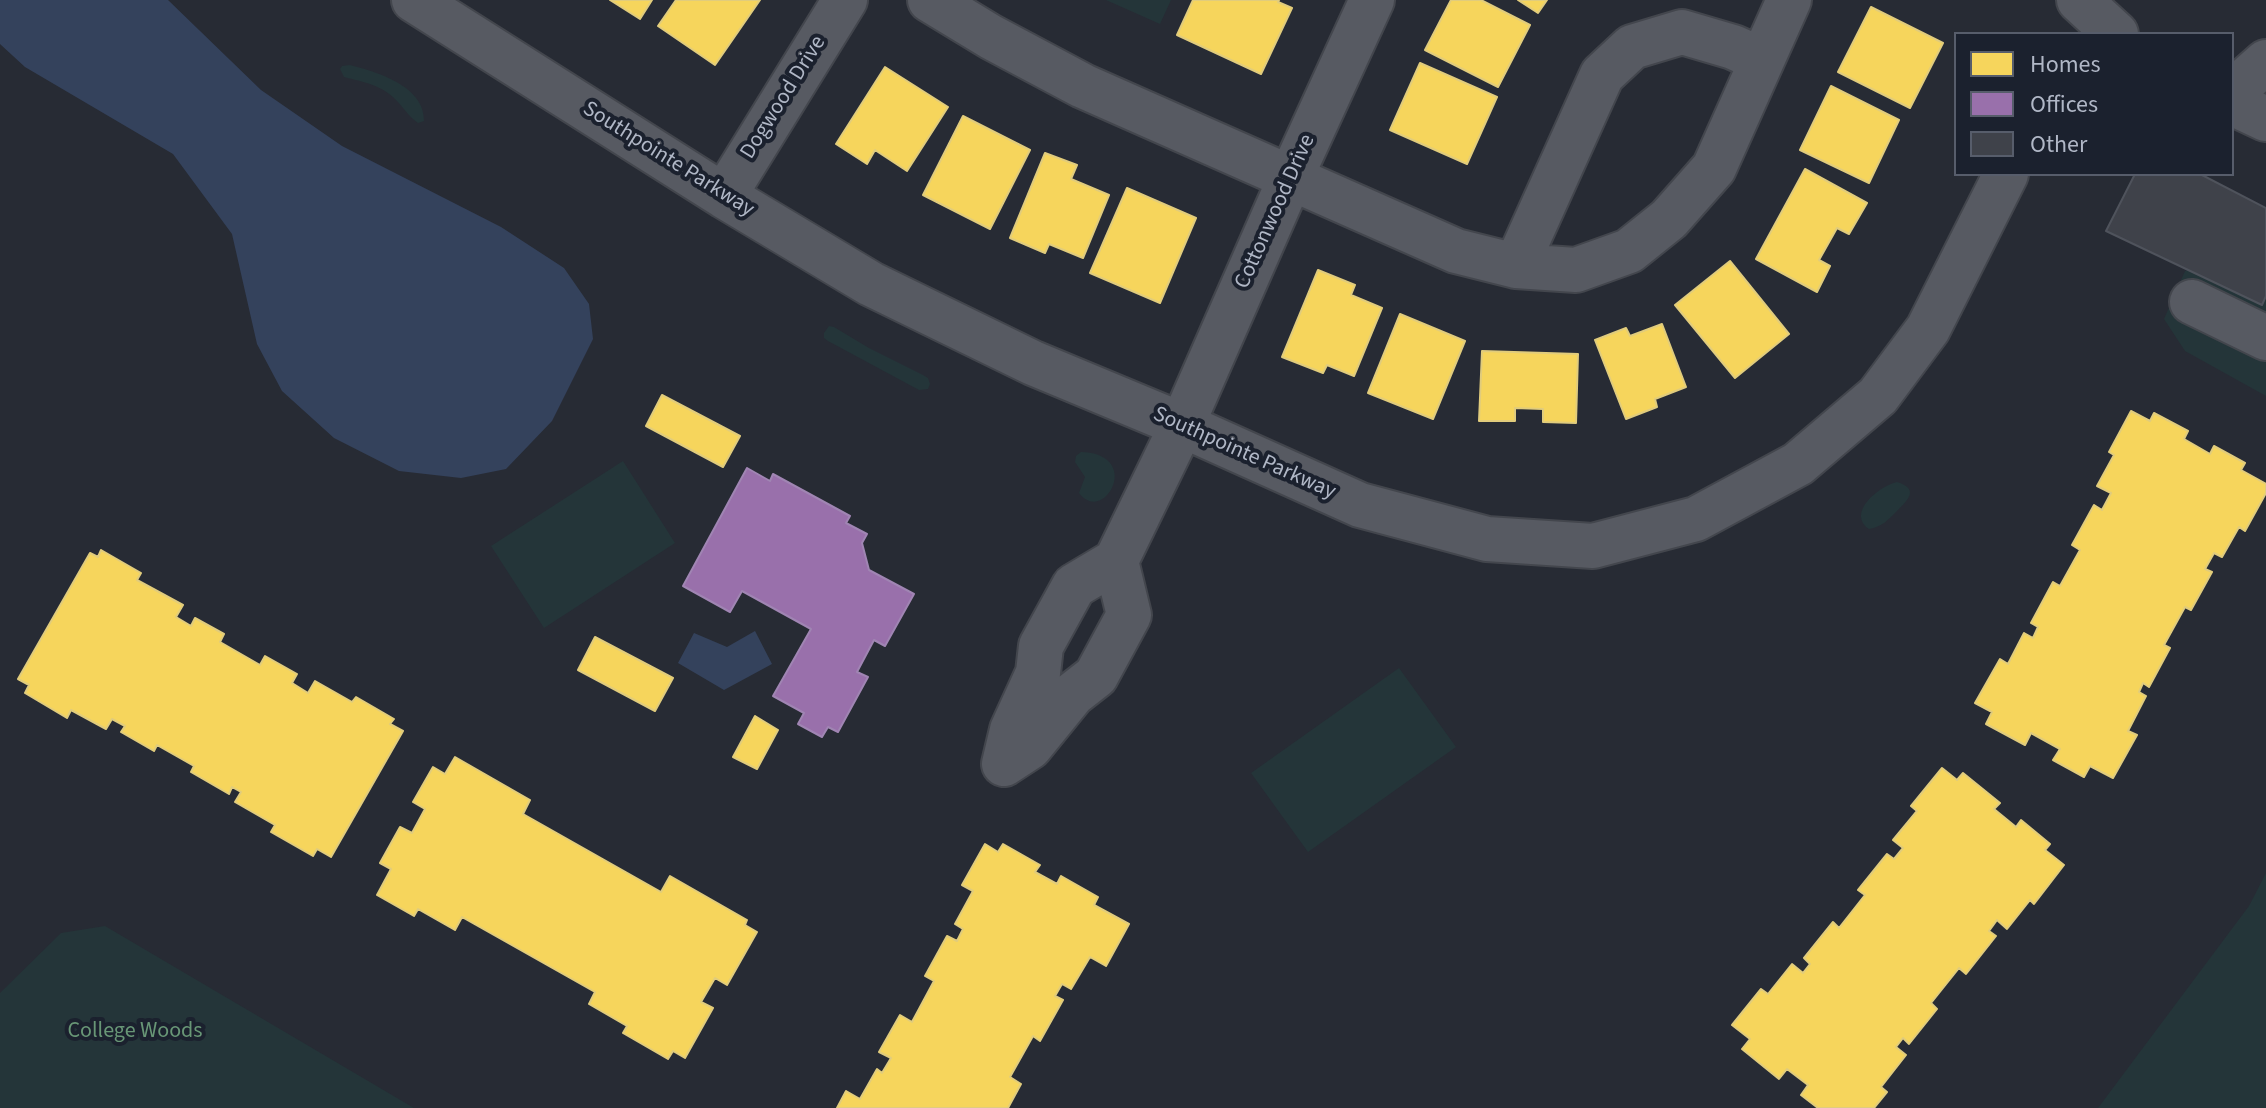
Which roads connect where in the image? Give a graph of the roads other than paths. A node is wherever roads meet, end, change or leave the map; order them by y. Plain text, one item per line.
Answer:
1 (414, 0) edge
2 (845, 0) edge
3 (930, 0) edge
4 (1372, 0) edge
5 (1789, 0) edge
6 (1762, 60) junction
7 (2266, 62) edge
8 (2234, 90) edge
9 (2234, 104) edge
10 (2266, 119) edge
11 (2005, 176) edge
12 (1290, 179) junction
13 (724, 196) junction
14 (1516, 266) junction
15 (2192, 302) dead end
16 (2266, 338) edge
17 (1182, 425) junction
18 (1116, 561) junction

1 - 13 street, Southpointe Parkway
2 - 13 street, Dogwood Drive
3 - 12 street
4 - 12 street, Cottonwood Drive
5 - 6 street
6 - 14 street
6 - 14 street
7 - 8 street
9 - 10 street
11 - 17 street, Southpointe Parkway
12 - 14 street
12 - 17 street, Cottonwood Drive
13 - 17 street, Southpointe Parkway
15 - 16 street
17 - 18 street, Cottonwood Drive
18 - 18 street

